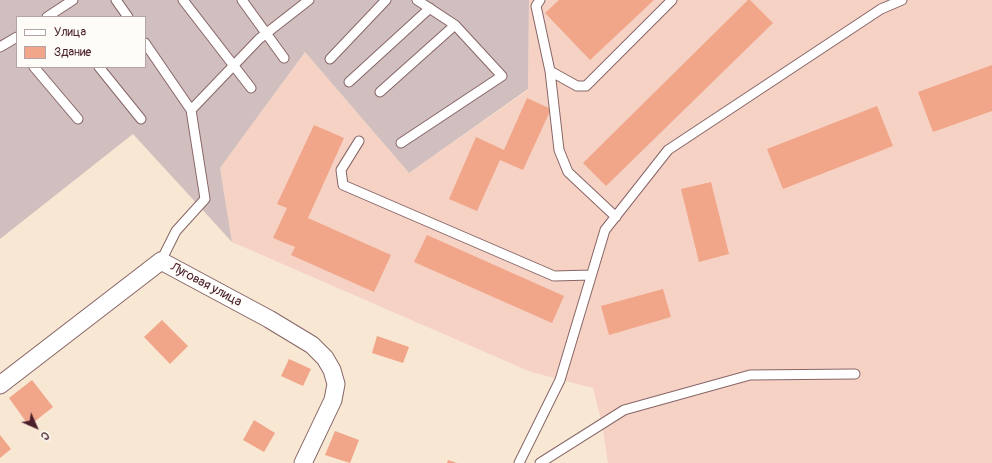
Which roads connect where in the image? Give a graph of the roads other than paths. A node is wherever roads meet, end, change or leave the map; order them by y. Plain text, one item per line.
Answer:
1 (73, 0) edge
2 (116, 0) edge
3 (183, 0) edge
4 (242, 0) edge
5 (386, 0) edge
6 (417, 0) edge
7 (540, 0) edge
8 (672, 0) edge
9 (902, 0) edge
10 (306, 1) edge
11 (430, 8) junction
12 (57, 14) edge
13 (127, 16) edge
14 (455, 24) junction
15 (266, 33) junction
16 (15, 41) edge
17 (146, 44) edge
18 (0, 47) edge
19 (284, 58) dead end
20 (330, 59) dead end
21 (234, 65) junction
22 (35, 68) edge
23 (101, 68) edge
24 (550, 71) junction
25 (349, 82) dead end
26 (252, 88) dead end
27 (380, 92) dead end
28 (191, 110) junction
29 (78, 119) dead end
30 (141, 120) dead end
31 (359, 141) dead end
32 (401, 143) dead end
33 (616, 217) junction
34 (161, 261) junction
35 (591, 275) junction
36 (855, 374) dead end
37 (0, 385) edge
38 (303, 463) edge
39 (518, 463) edge
40 (540, 463) edge

1 - 12 lane
2 - 13 lane
3 - 21 lane
4 - 15 lane
5 - 20 lane
6 - 11 lane
7 - 24 lane
8 - 24 lane
9 - 33 lane
10 - 15 lane
11 - 14 lane
11 - 25 lane
14 - 27 lane
14 - 32 lane
15 - 19 lane
15 - 21 lane
16 - 18 lane
17 - 28 lane
21 - 26 lane
21 - 28 lane
22 - 29 lane
23 - 30 lane
24 - 33 lane
28 - 34 lane
31 - 35 lane
33 - 35 lane
34 - 37 street, Луговая улица
34 - 38 street, Луговая улица
35 - 39 lane
36 - 40 lane

